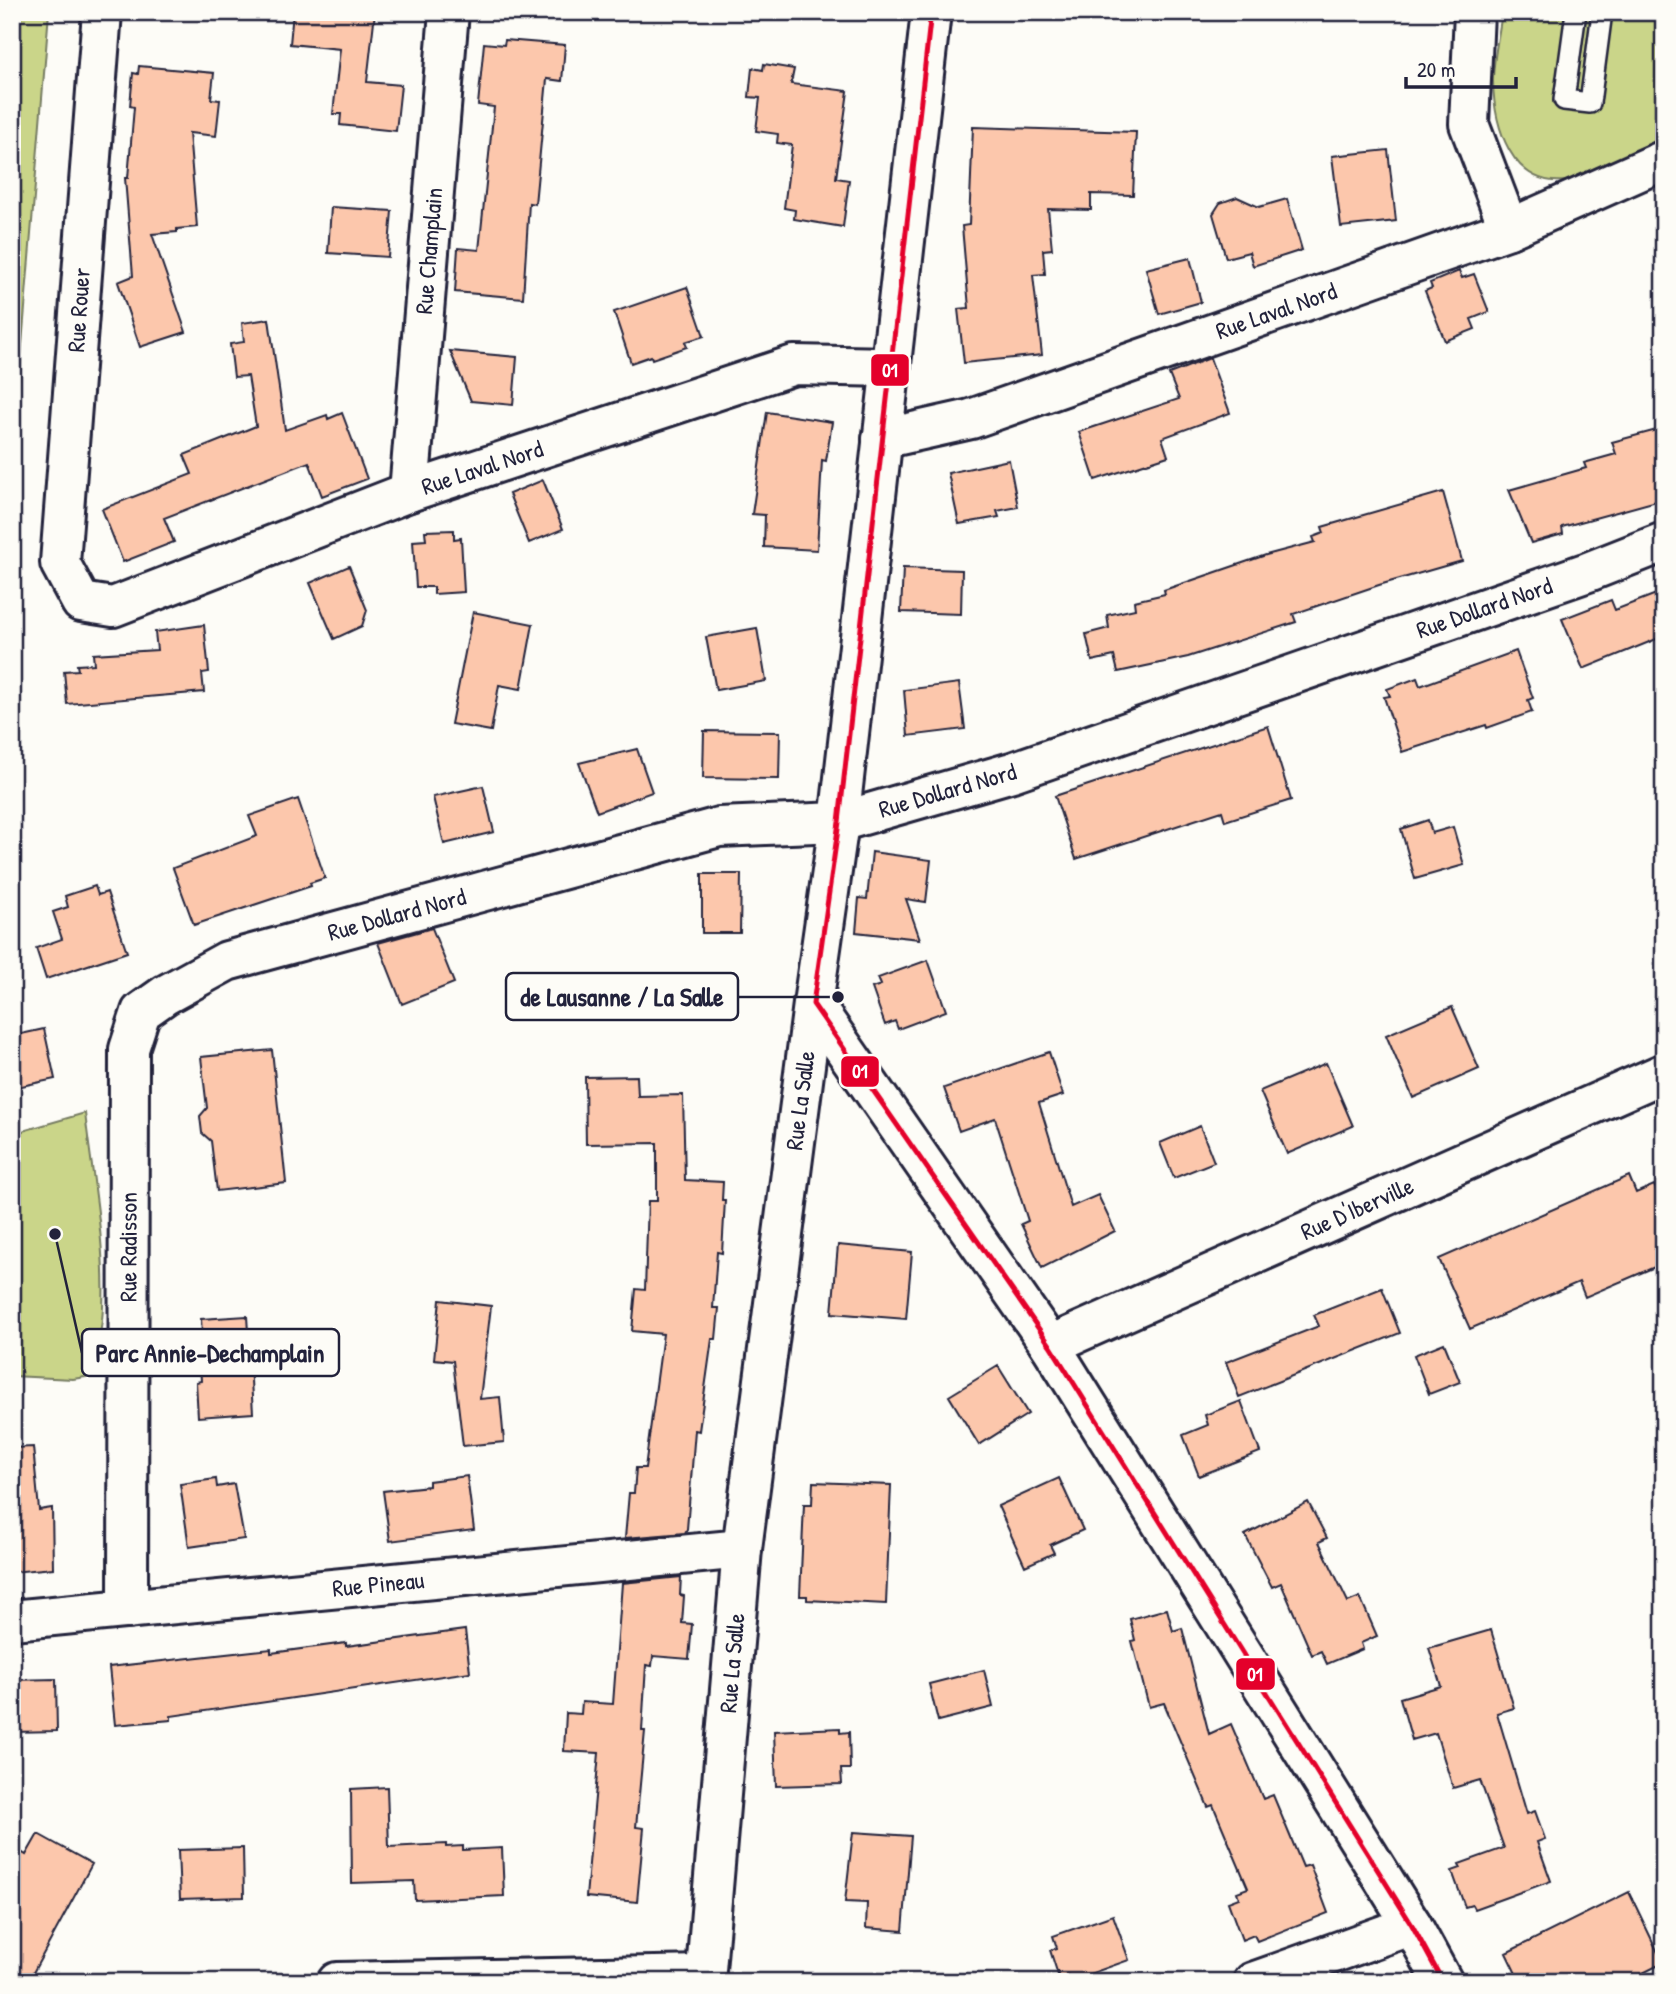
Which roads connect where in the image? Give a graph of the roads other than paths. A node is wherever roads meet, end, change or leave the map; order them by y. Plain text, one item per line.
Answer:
1 (102, 12) edge
2 (449, 12) edge
3 (931, 12) edge
4 (1474, 12) edge
5 (1576, 12) edge
6 (1602, 12) edge
7 (1664, 160) edge
8 (1509, 229) junction
9 (891, 367) junction
10 (882, 439) junction
11 (409, 492) junction
12 (1664, 542) edge
13 (81, 602) joint
14 (839, 822) junction
15 (813, 1004) junction
16 (141, 1012) joint
17 (1664, 1073) edge
18 (1050, 1345) junction
19 (742, 1549) junction
20 (128, 1609) junction
21 (12, 1620) edge
22 (1412, 1925) junction
23 (706, 1978) edge
24 (337, 1982) edge
25 (1253, 1982) edge
26 (1443, 1982) edge

1 - 13 street, Rue Rouer
2 - 11 street, Rue Champlain
3 - 9 street, Rue La Salle
4 - 8 street
5 - 6 lane
7 - 8 street, Rue Laval Nord
8 - 10 street, Rue Laval Nord
9 - 10 street, Rue La Salle
9 - 11 street, Rue Laval Nord
10 - 14 street, Rue La Salle
11 - 13 street, Rue Laval Nord
12 - 14 street, Rue Dollard Nord
14 - 15 street, Rue La Salle
14 - 16 street, Rue Dollard Nord
15 - 18 street
15 - 19 street, Rue La Salle
16 - 20 street, Rue Radisson
17 - 18 street, Rue D'Iberville
18 - 22 street
19 - 20 street, Rue Pineau
19 - 23 street, Rue La Salle
20 - 21 street, Rue Pineau
22 - 25 street
22 - 26 street
23 - 24 street

